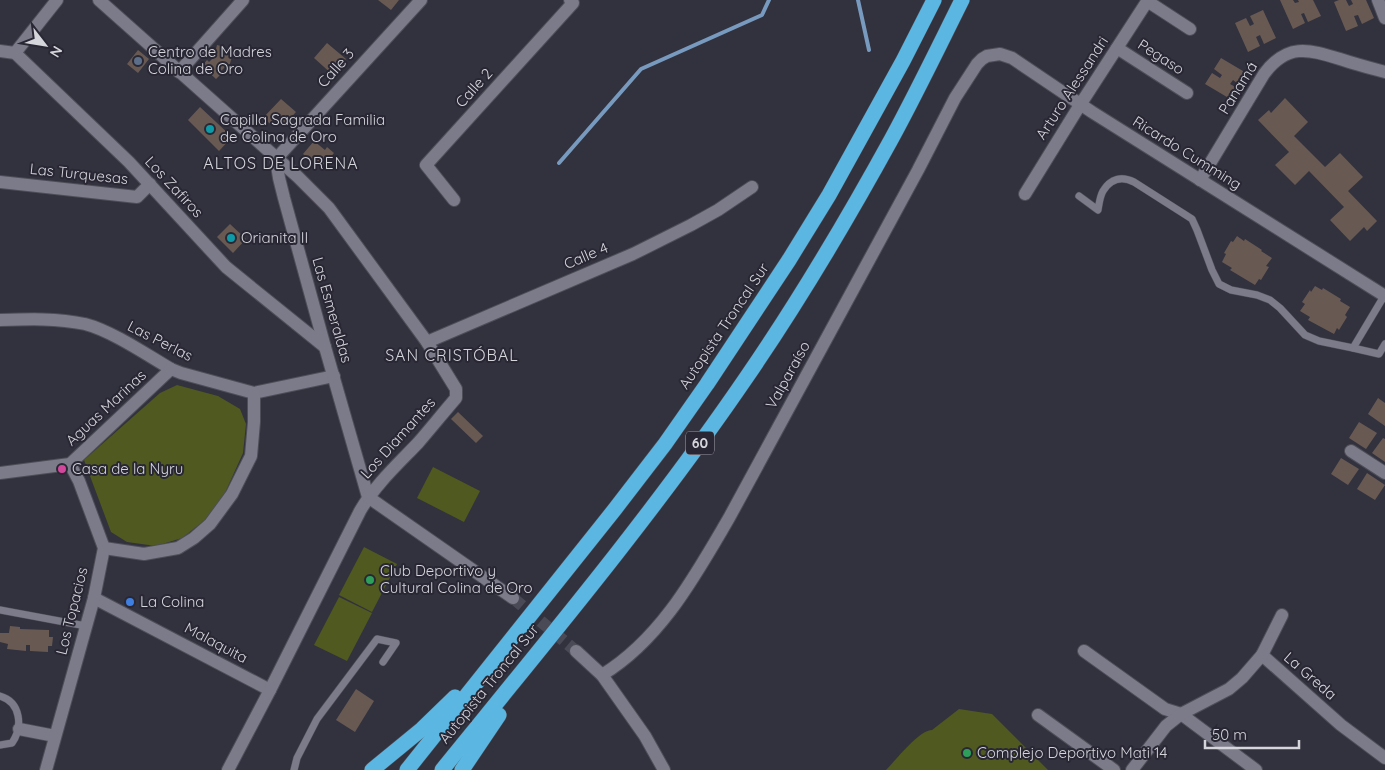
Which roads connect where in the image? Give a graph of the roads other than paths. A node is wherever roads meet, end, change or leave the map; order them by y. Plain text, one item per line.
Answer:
1 (57, 0) edge
2 (98, 0) edge
3 (243, 0) edge
4 (421, 0) edge
5 (570, 0) edge
6 (934, 0) edge
7 (962, 0) edge
8 (1378, 0) edge
9 (1148, 1) edge
10 (1385, 18) edge
11 (1190, 29) dead end
12 (1117, 48) junction
13 (0, 51) edge
14 (15, 53) junction
15 (974, 69) joint
16 (179, 72) junction
17 (1385, 72) edge
18 (1187, 93) dead end
19 (1080, 105) junction
20 (276, 159) junction
21 (1200, 180) junction
22 (0, 182) edge
23 (150, 184) junction
24 (752, 188) dead end
25 (1025, 194) dead end
26 (1078, 196) dead end
27 (454, 200) dead end
28 (1385, 296) edge
29 (0, 320) edge
30 (427, 342) junction
31 (1385, 344) edge
32 (325, 347) junction
33 (1353, 348) junction
34 (172, 369) junction
35 (334, 376) junction
36 (254, 393) junction
37 (1351, 451) dead end
38 (70, 464) junction
39 (0, 473) edge
40 (1385, 473) edge
41 (368, 497) junction
42 (104, 548) junction
43 (94, 598) junction
44 (513, 598) tunnel mouth
45 (0, 610) edge
46 (1282, 615) dead end
47 (563, 621) junction
48 (86, 626) junction
49 (506, 646) junction
50 (576, 651) tunnel mouth
51 (1084, 651) dead end
52 (1262, 655) junction
53 (383, 662) dead end
54 (602, 676) junction
55 (270, 690) junction
56 (0, 696) edge
57 (1181, 714) junction
58 (1038, 715) dead end
59 (19, 729) junction
60 (55, 736) junction
61 (0, 745) edge
62 (1385, 758) edge
63 (46, 770) edge
64 (228, 770) edge
65 (294, 770) edge
66 (372, 770) edge
67 (407, 770) edge
68 (442, 770) edge
69 (462, 770) edge
70 (664, 770) edge
71 (1114, 770) edge
72 (1132, 770) edge
73 (1256, 770) edge

1 - 14 street
2 - 16 street
3 - 16 street
4 - 20 street, Calle 3
5 - 27 street, Calle 2
6 - 49 highway, Autopista Troncal Sur / 60
7 - 47 highway, Autopista Troncal Sur / 60
8 - 10 street
9 - 11 street
9 - 12 street, Arturo Alessandri
12 - 18 street, Pegaso
12 - 19 street, Arturo Alessandri
13 - 14 street
14 - 23 street, Los Zafiros
15 - 19 street, Ricardo Cumming
15 - 54 street, Valparaíso
16 - 20 street
17 - 21 street, Panamá
19 - 21 street, Ricardo Cumming
19 - 25 street, Arturo Alessandri
20 - 30 street, Los Diamantes
20 - 32 street, Las Esmeraldas
21 - 28 street, Ricardo Cumming
22 - 23 street, Las Turquesas
23 - 32 street, Los Zafiros
24 - 30 street, Calle 4
26 - 33 lane
28 - 33 lane
29 - 34 street, Las Perlas
30 - 41 street, Los Diamantes
31 - 33 lane
32 - 35 street, Las Esmeraldas
34 - 36 street, Las Perlas
34 - 38 street, Aguas Marinas
35 - 36 street, Las Perlas
35 - 41 street, Las Esmeraldas
36 - 42 street
37 - 40 street
38 - 39 street, Aguas Marinas
38 - 42 street
41 - 44 street
41 - 55 street, Los Diamantes
42 - 43 street, Los Topacios
43 - 48 street, Los Topacios
43 - 55 street, Malaquita
45 - 48 lane
46 - 52 street
47 - 68 highway, Autopista Troncal Sur / 60
47 - 69 highway, Autopista Troncal Sur / 60
48 - 60 street, Los Topacios
49 - 66 highway, Autopista Troncal Sur / 60
49 - 67 highway, Autopista Troncal Sur / 60
50 - 54 street
51 - 57 street
52 - 57 street
52 - 62 street, La Greda
53 - 65 lane
54 - 70 street
55 - 64 street, Los Diamantes
56 - 59 lane
57 - 72 street
57 - 73 street
58 - 71 street
59 - 60 street
59 - 61 lane
60 - 63 street, Los Topacios

